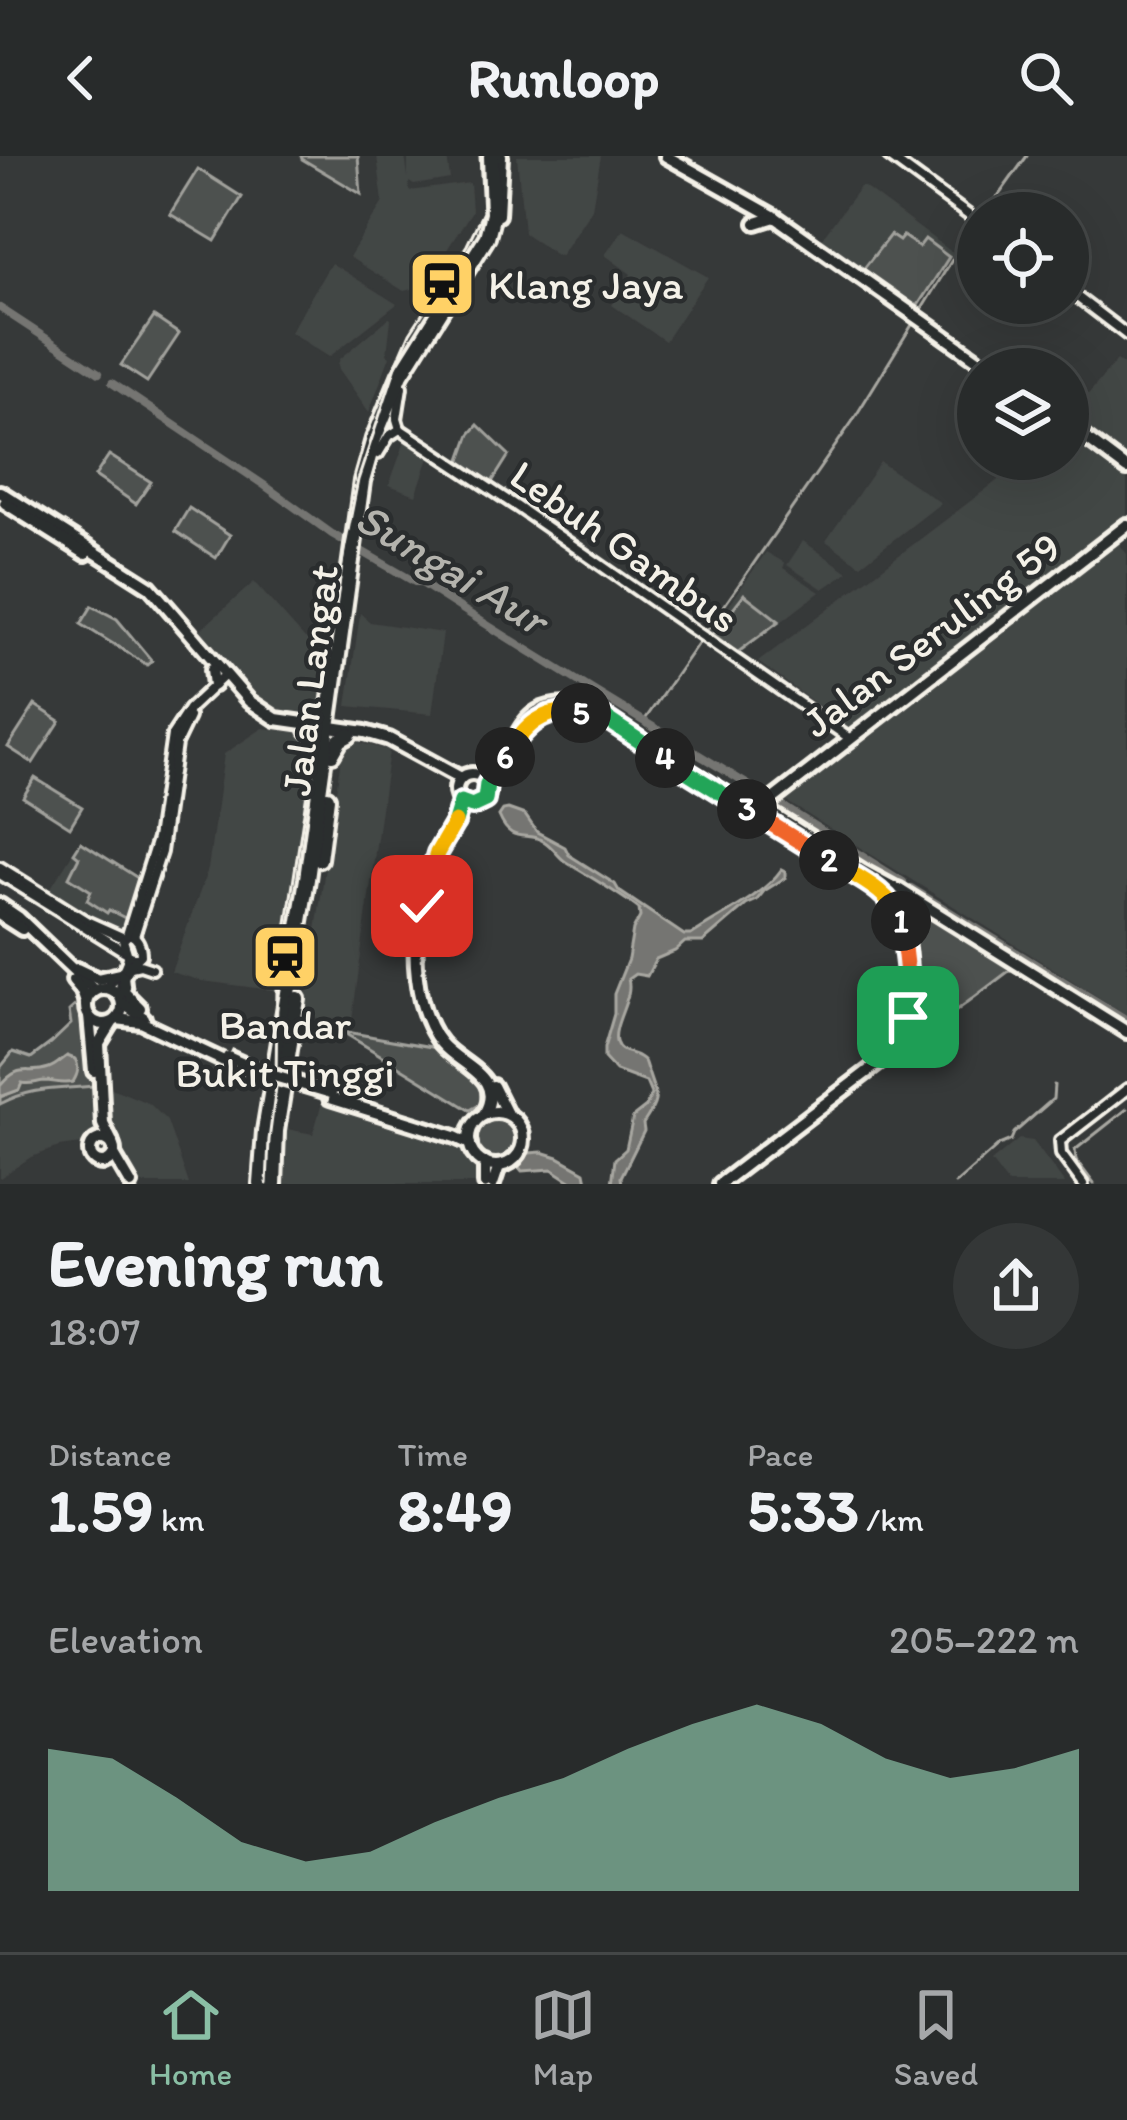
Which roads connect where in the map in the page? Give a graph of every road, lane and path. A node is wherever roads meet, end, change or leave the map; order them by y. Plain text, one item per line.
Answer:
1 (666, 156) edge
2 (888, 156) edge
3 (494, 161) edge
4 (957, 207) edge
5 (495, 220) junction
6 (1089, 306) edge
7 (1127, 335) edge
8 (962, 348) edge
9 (402, 387) junction
10 (400, 429) junction
11 (1089, 440) edge
12 (378, 454) junction
13 (1127, 469) edge
14 (0, 497) edge
15 (22, 506) junction
16 (1127, 526) edge
17 (49, 532) junction
18 (355, 547) junction
19 (222, 681) junction
20 (331, 726) junction
21 (849, 739) junction
22 (328, 752) junction
23 (483, 780) junction
24 (459, 782) junction
25 (466, 804) junction
26 (0, 870) edge
27 (51, 903) junction
28 (0, 905) edge
29 (0, 915) edge
30 (128, 936) junction
31 (59, 957) junction
32 (303, 957) junction
33 (127, 964) junction
34 (152, 969) dead end
35 (99, 989) junction
36 (120, 999) junction
37 (287, 1000) junction
38 (87, 1009) junction
39 (114, 1021) junction
40 (155, 1022) junction
41 (1127, 1032) edge
42 (228, 1060) junction
43 (289, 1075) junction
44 (1127, 1092) edge
45 (484, 1114) junction
46 (507, 1114) junction
47 (470, 1138) junction
48 (96, 1140) junction
49 (110, 1154) junction
50 (485, 1163) junction
51 (499, 1166) junction
52 (128, 1184) edge
53 (261, 1184) edge
54 (274, 1184) edge
55 (489, 1184) edge
56 (720, 1184) edge
57 (1085, 1184) edge

1 - 8 main road
2 - 4 street
3 - 5 highway, Jalan Langat
5 - 9 highway, Jalan Langat
5 - 18 highway, Jalan Langat
6 - 7 street
9 - 10 street
9 - 12 highway, Jalan Langat
10 - 12 street
10 - 21 street, Lebuh Gambus
11 - 13 main road
12 - 18 highway, Jalan Langat
14 - 15 main road
14 - 17 main road
15 - 17 main road
15 - 19 main road
16 - 21 main road, Jalan Seruling 59
17 - 19 main road
18 - 20 highway, Jalan Langat
19 - 20 main road
19 - 30 street
20 - 22 highway
20 - 22 highway
20 - 24 main road
21 - 41 main road, Jalan Seruling 59
22 - 32 highway, Jalan Langat
22 - 37 highway, Jalan Langat
23 - 24 main road
23 - 25 main road
23 - 56 main road
24 - 25 main road
25 - 45 main road
25 - 46 main road
26 - 27 street
27 - 30 street
27 - 33 street
28 - 31 main road
29 - 38 main road
30 - 33 street
30 - 33 street
31 - 33 main road
31 - 35 main road
32 - 37 highway
32 - 37 highway, Jalan Langat
33 - 34 street
33 - 35 street
33 - 36 street
33 - 40 main road
35 - 36 main road
35 - 38 main road
36 - 39 main road
36 - 40 main road
37 - 43 highway
37 - 43 highway
37 - 53 highway, Jalan Langat
38 - 39 main road
38 - 48 main road
39 - 42 main road
39 - 49 main road
40 - 42 main road
42 - 47 main road, bridge
43 - 54 highway
44 - 57 street
45 - 46 main road
45 - 47 main road
46 - 51 main road
47 - 50 main road
48 - 49 main road
48 - 49 main road
49 - 52 main road
50 - 51 main road
50 - 55 main road
51 - 55 main road

